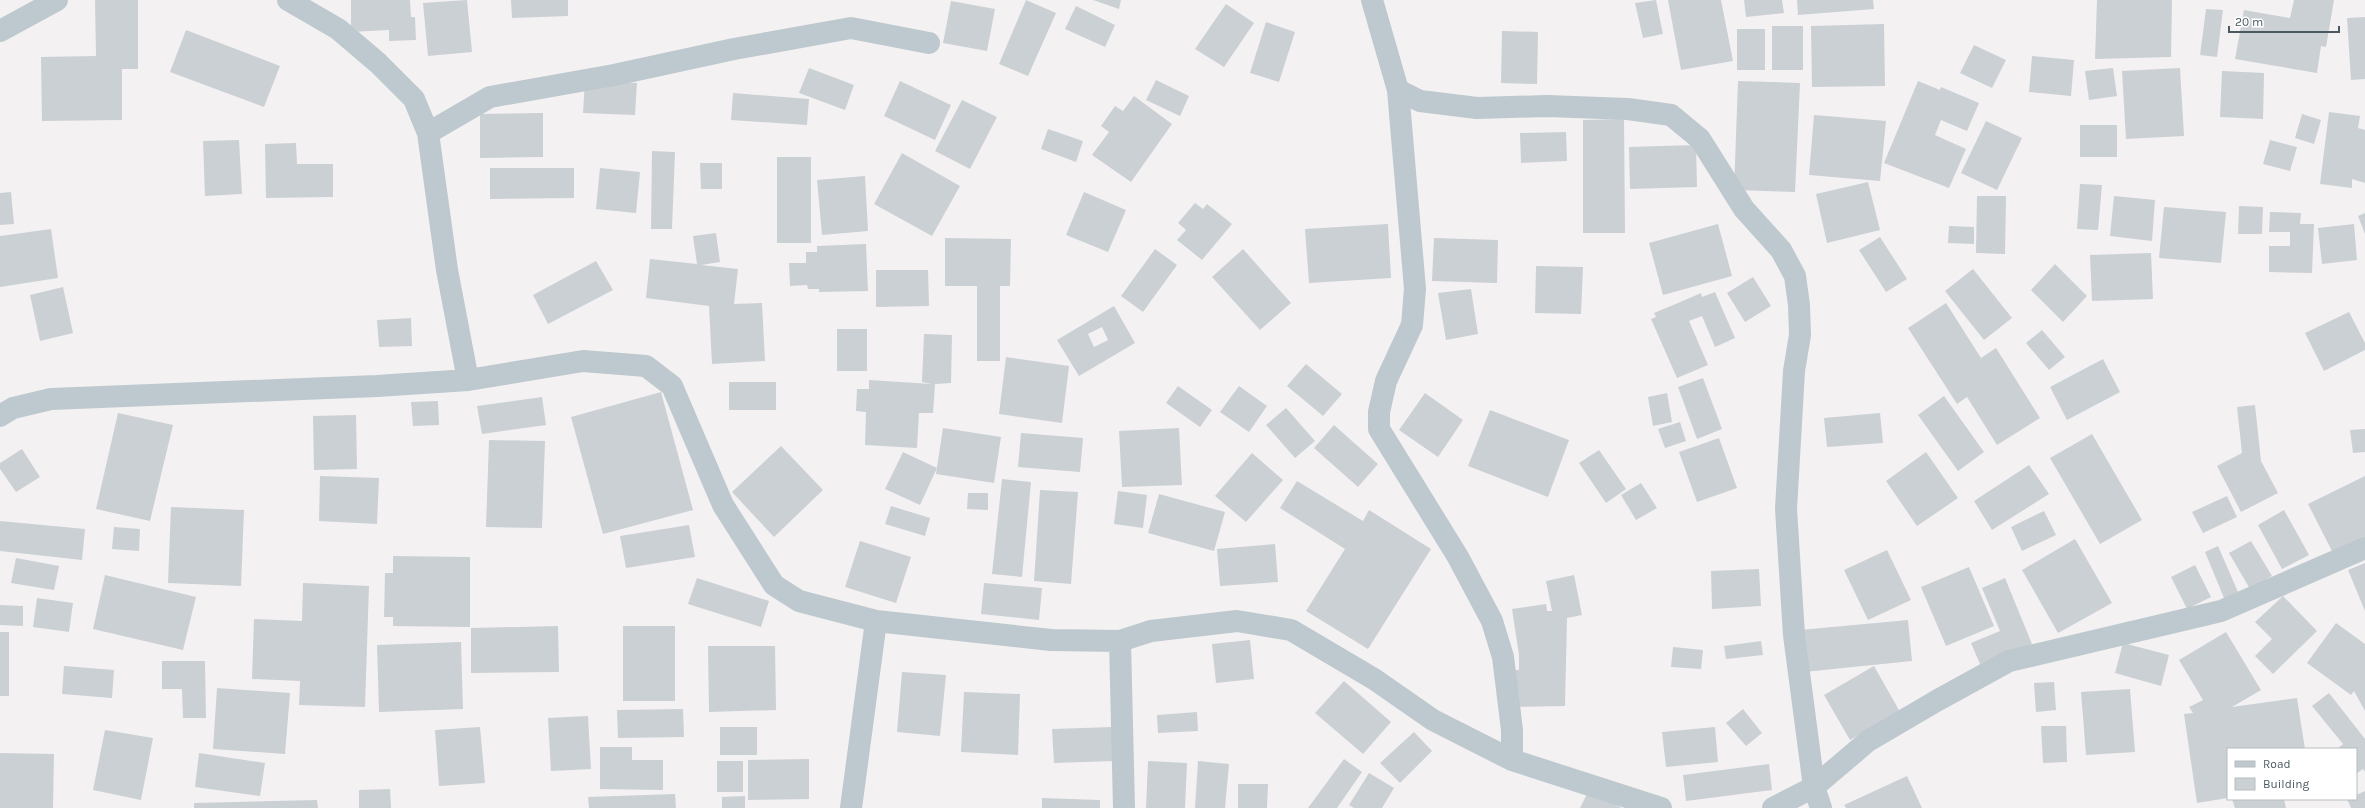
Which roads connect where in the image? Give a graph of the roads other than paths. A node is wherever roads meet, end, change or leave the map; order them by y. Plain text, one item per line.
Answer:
1 (57, 0) edge
2 (288, 0) edge
3 (1372, 0) edge
4 (0, 31) edge
5 (929, 42) dead end
6 (1398, 90) junction
7 (428, 133) junction
8 (468, 380) junction
9 (0, 416) edge
10 (2365, 548) edge
11 (876, 621) junction
12 (1120, 641) junction
13 (1512, 760) junction
14 (1814, 787) junction
15 (851, 808) edge
16 (1124, 808) edge
17 (1661, 808) edge
18 (1773, 808) edge
19 (1820, 808) edge

1 - 4 street
2 - 7 street
3 - 6 street
5 - 7 street
6 - 13 street
6 - 14 street
7 - 8 street
8 - 9 street
8 - 11 street
10 - 14 street
11 - 12 street
11 - 15 street
12 - 13 street
12 - 16 street
13 - 17 street
14 - 18 street
14 - 19 street

